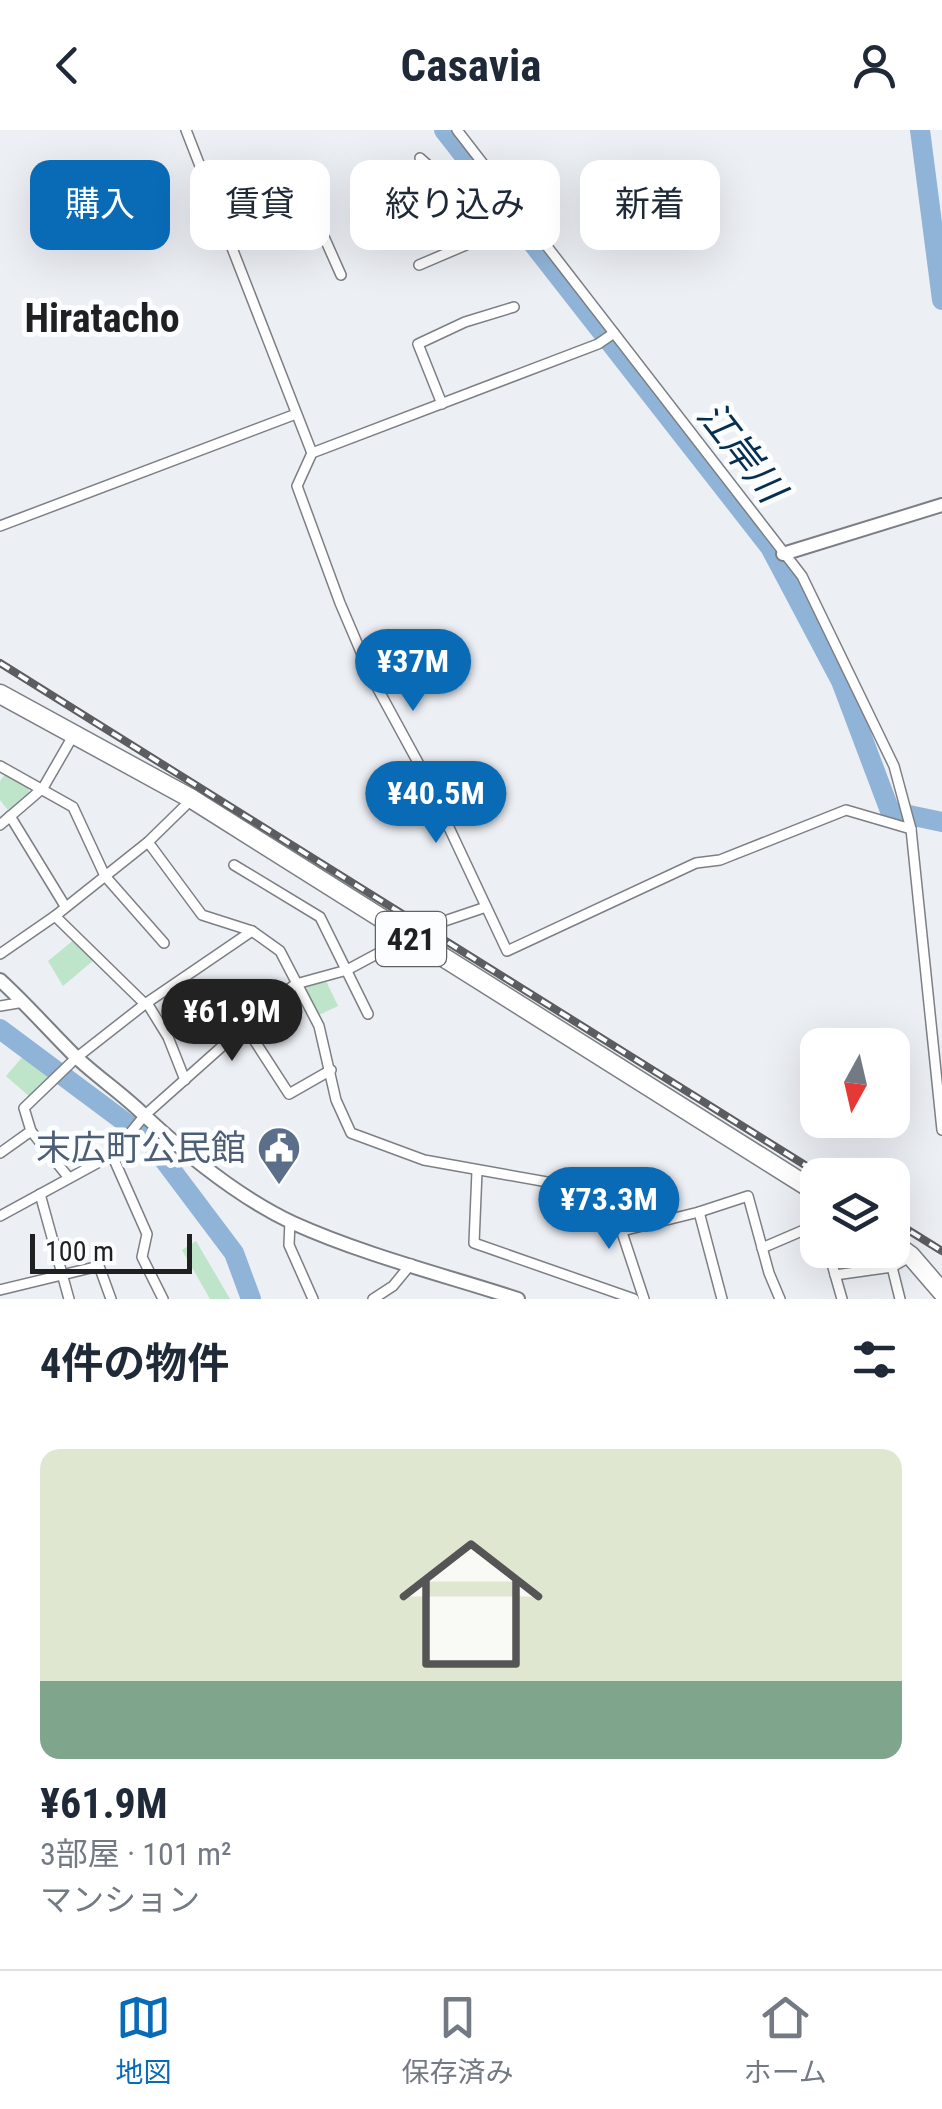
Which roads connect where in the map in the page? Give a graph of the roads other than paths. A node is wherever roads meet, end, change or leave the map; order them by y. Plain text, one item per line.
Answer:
1 (186, 130) edge
2 (458, 130) edge
3 (420, 158) dead end
4 (330, 250) edge
5 (420, 265) dead end
6 (341, 275) dead end
7 (514, 307) dead end
8 (608, 336) junction
9 (442, 404) junction
10 (296, 414) junction
11 (312, 453) junction
12 (942, 505) edge
13 (0, 526) edge
14 (783, 554) junction
15 (0, 694) edge
16 (75, 732) junction
17 (0, 766) edge
18 (42, 788) junction
19 (192, 798) junction
20 (10, 816) junction
21 (0, 825) edge
22 (912, 829) junction
23 (148, 842) junction
24 (234, 865) dead end
25 (105, 876) junction
26 (65, 906) junction
27 (486, 907) junction
28 (55, 916) junction
29 (252, 931) junction
30 (408, 936) junction
31 (164, 943) dead end
32 (0, 954) edge
33 (347, 970) junction
34 (0, 980) edge
35 (296, 984) junction
36 (24, 1002) junction
37 (146, 1003) junction
38 (0, 1006) edge
39 (368, 1014) dead end
40 (245, 1026) junction
41 (76, 1058) junction
42 (331, 1070) junction
43 (185, 1080) junction
44 (145, 1115) junction
45 (942, 1130) edge
46 (31, 1131) junction
47 (0, 1153) edge
48 (112, 1154) junction
49 (478, 1171) junction
50 (70, 1178) junction
51 (800, 1182) edge
52 (40, 1194) junction
53 (699, 1212) junction
54 (0, 1216) edge
55 (290, 1222) junction
56 (622, 1230) junction
57 (800, 1232) edge
58 (762, 1248) junction
59 (911, 1256) edge
60 (411, 1264) junction
61 (833, 1268) edge
62 (885, 1268) edge
63 (892, 1268) edge
64 (835, 1275) junction
65 (63, 1276) junction
66 (0, 1290) edge
67 (942, 1292) edge
68 (69, 1299) edge
69 (111, 1299) edge
70 (163, 1299) edge
71 (313, 1299) edge
72 (373, 1299) edge
73 (518, 1299) edge
74 (634, 1299) edge
75 (644, 1299) edge
76 (722, 1299) edge
77 (780, 1299) edge
78 (842, 1299) edge
79 (900, 1299) edge

1 - 10 street
2 - 8 street
3 - 5 street
4 - 6 street
7 - 9 street
8 - 9 street
8 - 14 street
9 - 11 street
10 - 11 street
10 - 13 street
11 - 27 street
12 - 14 street
14 - 22 street
15 - 16 highway, 421
16 - 18 street
16 - 19 highway, 421
17 - 18 street
18 - 20 street
18 - 25 street
19 - 23 street
19 - 30 highway, 421
20 - 21 street
20 - 26 street
22 - 27 street
22 - 45 street
23 - 25 street
23 - 29 street
24 - 33 street
25 - 26 street
25 - 31 street
26 - 28 street
27 - 30 street
28 - 32 street
28 - 37 street
29 - 35 street
29 - 37 street
30 - 33 street
30 - 51 highway, 421
33 - 35 street
33 - 39 street
34 - 36 street
35 - 40 street
35 - 42 street
36 - 38 street
36 - 41 street
37 - 41 street
37 - 43 street
40 - 42 street
40 - 43 street
41 - 44 street
41 - 46 street
42 - 49 street
43 - 44 street
44 - 48 street
44 - 55 street
46 - 47 street
46 - 50 street
48 - 50 street
48 - 70 street
49 - 56 street
49 - 74 street
50 - 52 street
52 - 54 street
52 - 65 street
53 - 56 street
53 - 58 street
53 - 76 street
55 - 60 street
55 - 71 street
56 - 75 street
57 - 58 street
58 - 77 street
59 - 67 highway
60 - 72 street
60 - 73 street
61 - 64 street
62 - 64 street
63 - 79 street
64 - 78 street
65 - 66 street
65 - 68 street
65 - 69 street

